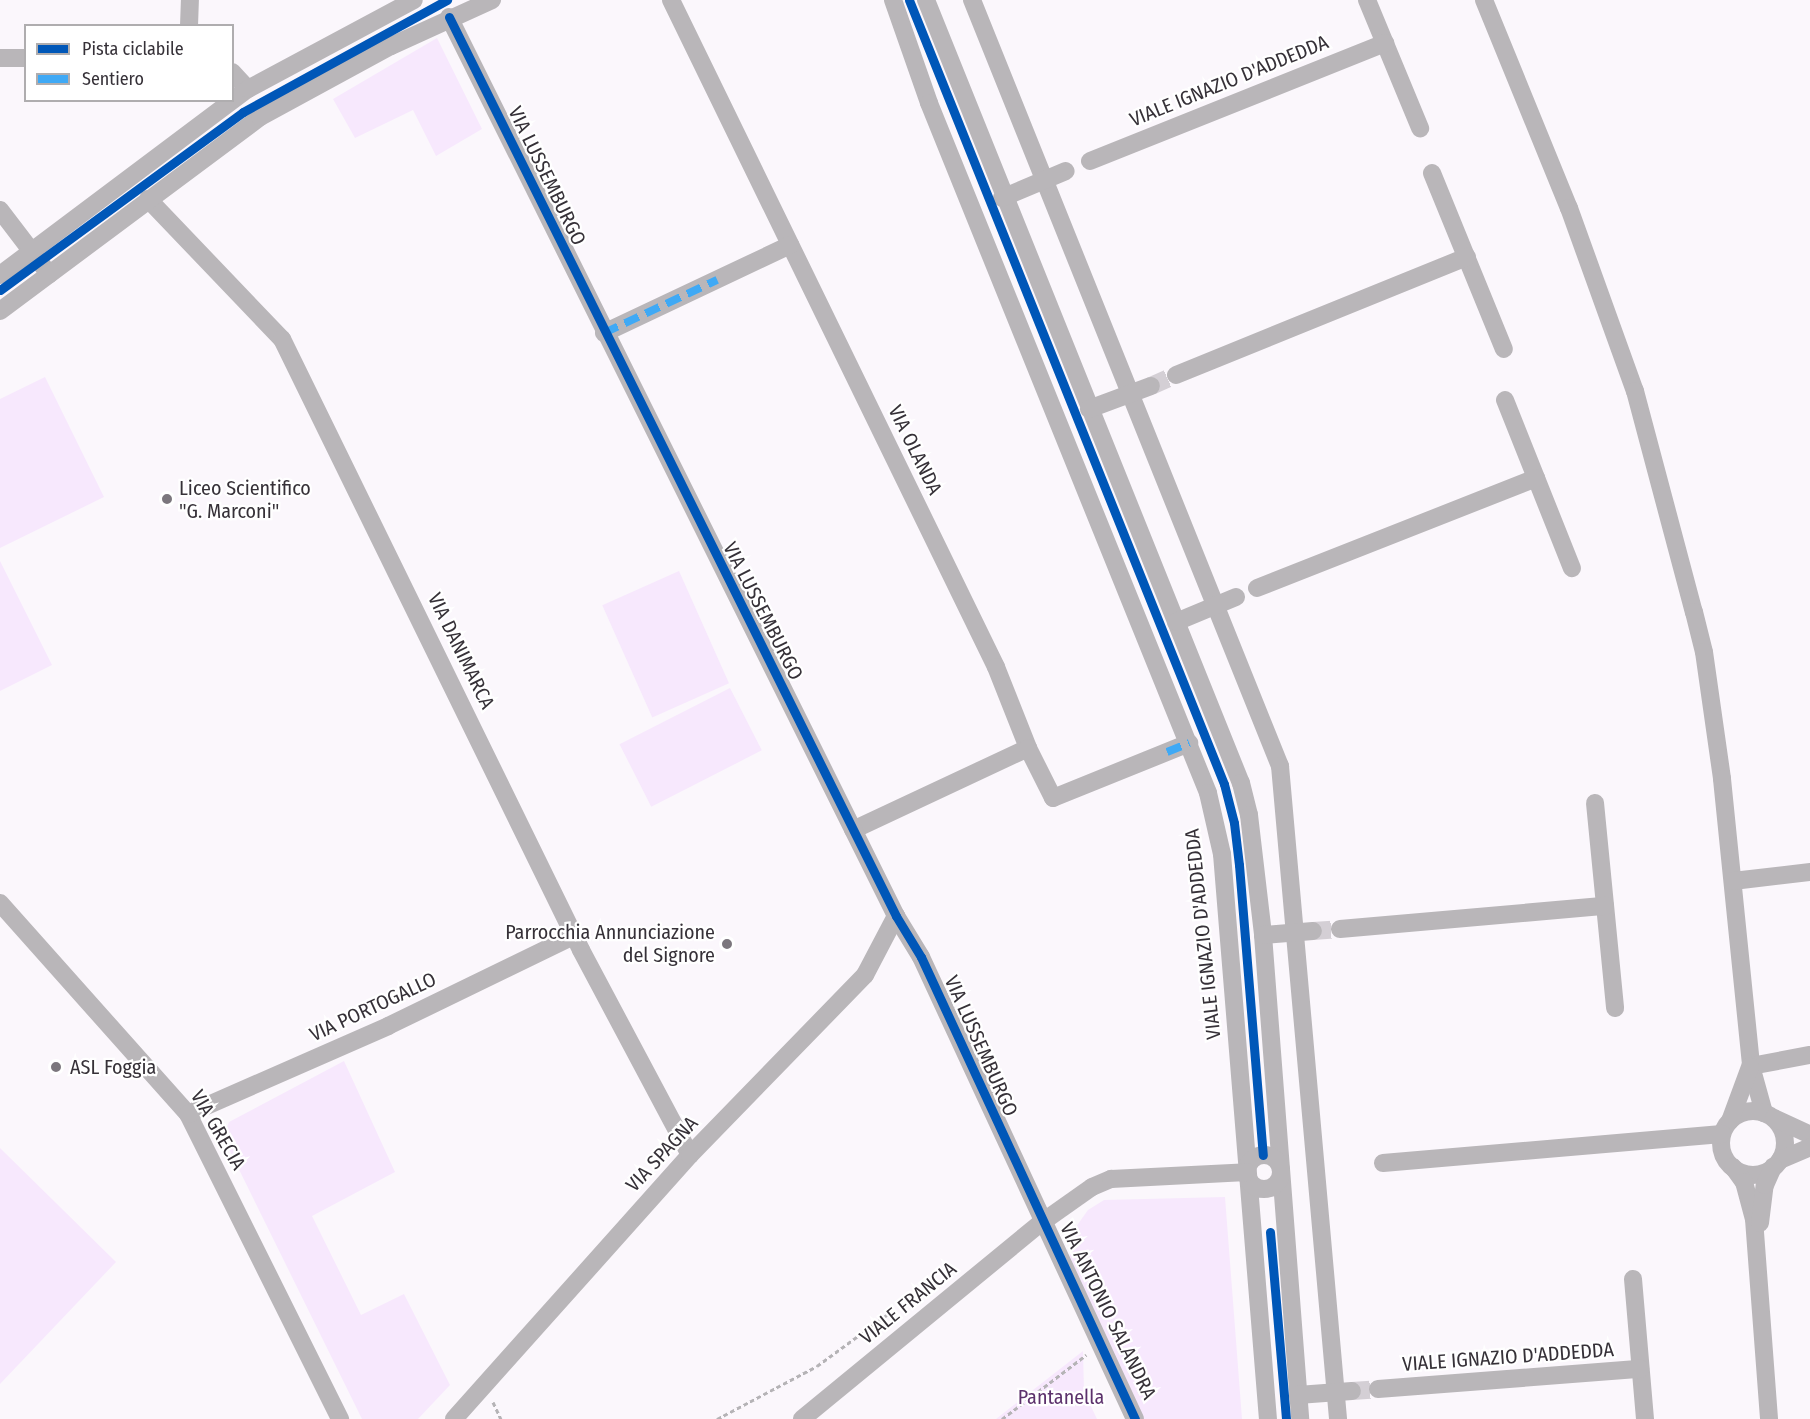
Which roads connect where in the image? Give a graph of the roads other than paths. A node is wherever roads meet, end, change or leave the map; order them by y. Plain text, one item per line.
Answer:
1 (190, 0) edge
2 (414, 0) edge
3 (492, 0) edge
4 (671, 0) edge
5 (892, 0) edge
6 (926, 0) edge
7 (972, 0) edge
8 (1367, 0) edge
9 (1484, 0) edge
10 (449, 17) junction
11 (189, 24) edge
12 (1385, 43) junction
13 (0, 58) edge
14 (24, 58) edge
15 (234, 74) edge
16 (248, 89) junction
17 (234, 99) edge
18 (231, 102) edge
19 (1420, 128) dead end
20 (1090, 161) dead end
21 (1066, 171) dead end
22 (1432, 173) dead end
23 (1045, 179) junction
24 (1002, 198) junction
25 (148, 199) junction
26 (0, 210) edge
27 (790, 245) junction
28 (1023, 247) junction
29 (31, 251) junction
30 (1467, 257) junction
31 (992, 259) junction
32 (49, 274) junction
33 (0, 275) edge
34 (1, 307) edge
35 (604, 333) junction
36 (1504, 349) dead end
37 (1176, 375) tunnel mouth
38 (1151, 386) tunnel mouth
39 (1132, 393) junction
40 (1505, 400) dead end
41 (1089, 409) junction
42 (1536, 478) junction
43 (1572, 568) dead end
44 (1161, 585) junction
45 (1257, 588) dead end
46 (1130, 597) junction
47 (1236, 597) dead end
48 (1215, 605) junction
49 (1176, 622) junction
50 (1188, 743) junction
51 (1028, 748) junction
52 (1595, 803) dead end
53 (853, 830) junction
54 (1810, 872) edge
55 (1733, 881) junction
56 (0, 903) edge
57 (1605, 906) junction
58 (896, 916) junction
59 (1340, 928) tunnel mouth
60 (1305, 932) junction
61 (575, 935) junction
62 (1263, 935) junction
63 (1615, 1008) dead end
64 (1810, 1055) edge
65 (1751, 1066) junction
66 (188, 1114) junction
67 (1768, 1115) junction
68 (1726, 1128) junction
69 (1810, 1136) edge
70 (1810, 1146) edge
71 (690, 1155) junction
72 (1383, 1163) dead end
73 (1776, 1164) junction
74 (1733, 1167) junction
75 (1280, 1169) junction
76 (1247, 1172) junction
77 (1041, 1223) junction
78 (1757, 1249) junction
79 (1633, 1279) dead end
80 (1640, 1370) junction
81 (1378, 1389) tunnel mouth
82 (1344, 1391) junction
83 (1298, 1395) junction
84 (340, 1419) edge
85 (453, 1419) edge
86 (802, 1419) edge
87 (1135, 1419) edge
88 (1268, 1419) edge
89 (1300, 1419) edge
90 (1338, 1419) edge
91 (1645, 1419) edge
92 (1769, 1419) edge

1 - 11 street
2 - 16 street
3 - 10 street
4 - 27 street, VIA OLANDA
5 - 31 street, VIALE IGNAZIO D'ADDEDDA
6 - 24 street
7 - 23 street
8 - 12 street
9 - 55 street
10 - 25 street
10 - 35 street, VIA LUSSEMBURGO
12 - 19 street
12 - 20 street, VIALE IGNAZIO D'ADDEDDA
13 - 14 street
15 - 16 street
16 - 17 street
18 - 29 street
21 - 23 street
22 - 30 street
23 - 24 street
23 - 39 street
24 - 28 street
25 - 32 street
25 - 61 street, VIA DANIMARCA
26 - 29 street
27 - 35 street
27 - 51 street, VIA OLANDA
28 - 31 street
28 - 41 street
29 - 32 street
29 - 33 street
30 - 36 street
30 - 37 street
31 - 46 street, VIALE IGNAZIO D'ADDEDDA
32 - 34 street
35 - 53 street, VIA LUSSEMBURGO
38 - 39 street
39 - 41 street
39 - 48 street
40 - 42 street
41 - 44 street
42 - 43 street
42 - 45 street
44 - 46 street
44 - 49 street
46 - 50 street, VIALE IGNAZIO D'ADDEDDA
47 - 48 street
48 - 49 street
48 - 60 street
49 - 62 street
50 - 51 street, VIA OLANDA
50 - 76 street, VIALE IGNAZIO D'ADDEDDA
51 - 53 street
52 - 57 street
53 - 58 street, VIA LUSSEMBURGO
54 - 55 street
55 - 65 street
56 - 66 street, VIA GRECIA
57 - 59 street
57 - 63 street
58 - 71 street, VIA SPAGNA
58 - 77 street, VIA LUSSEMBURGO
60 - 62 street
60 - 82 street
61 - 66 street, VIA PORTOGALLO
61 - 71 street, VIA DANIMARCA
62 - 75 street
64 - 65 street
65 - 67 street
65 - 68 street
66 - 84 street, VIA GRECIA
67 - 68 street
67 - 69 street
67 - 73 street
68 - 72 street
68 - 74 street
70 - 73 street
71 - 85 street, VIA SPAGNA
73 - 74 street
73 - 78 street
74 - 78 street
75 - 76 street
75 - 83 street
76 - 77 street, VIALE FRANCIA
76 - 88 street, VIALE IGNAZIO D'ADDEDDA
77 - 86 street, VIALE FRANCIA
77 - 87 street, VIA ANTONIO SALANDRA
78 - 92 street
79 - 80 street, VIALE IGNAZIO D'ADDEDDA
80 - 81 street, VIALE IGNAZIO D'ADDEDDA
80 - 91 street, VIALE IGNAZIO D'ADDEDDA
82 - 83 street
82 - 90 street
83 - 89 street

